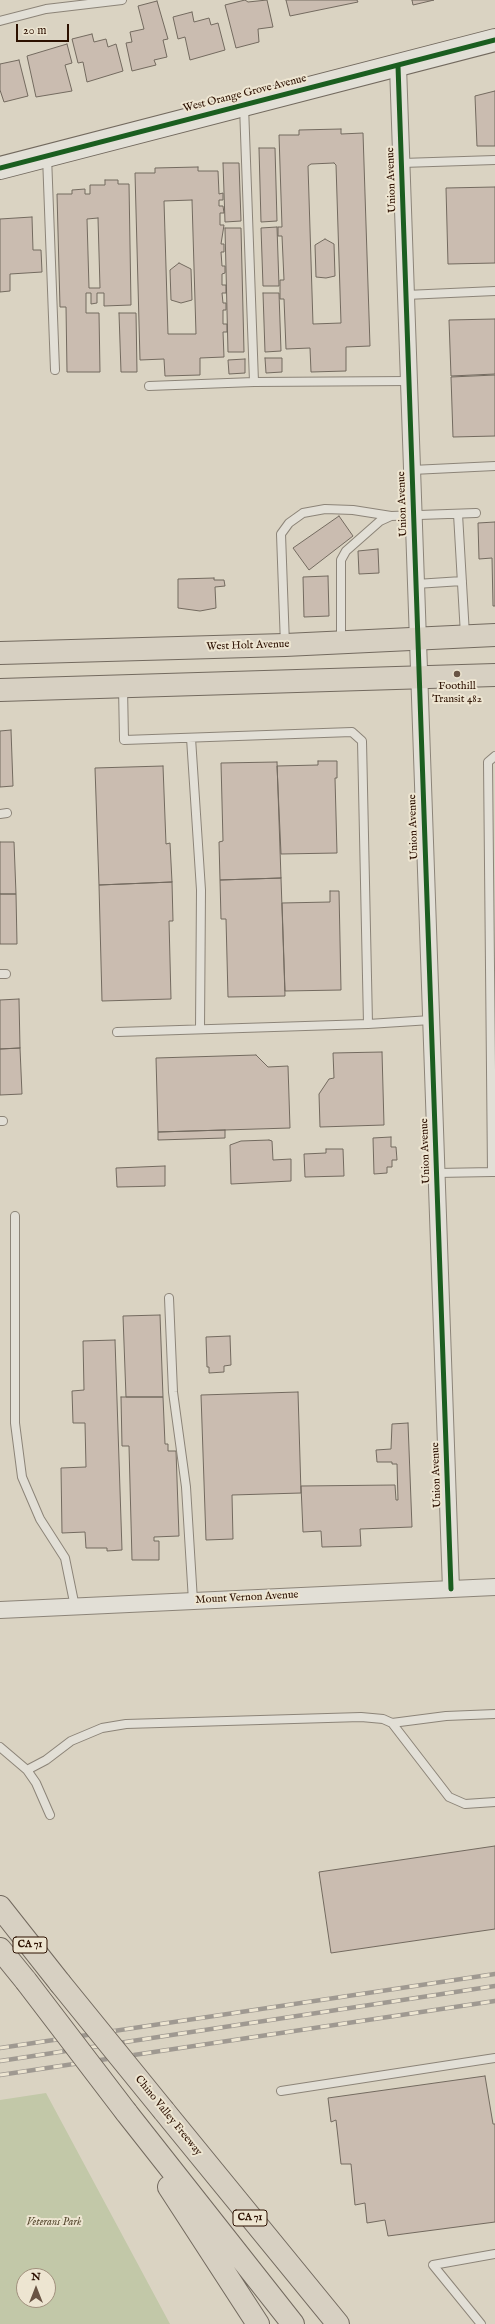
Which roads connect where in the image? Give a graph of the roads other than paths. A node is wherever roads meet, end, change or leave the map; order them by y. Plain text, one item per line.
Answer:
1 (122, 0) edge
2 (0, 21) edge
3 (495, 40) edge
4 (398, 66) junction
5 (244, 105) junction
6 (47, 156) junction
7 (495, 160) edge
8 (402, 163) junction
9 (0, 168) edge
10 (495, 291) edge
11 (406, 295) junction
12 (55, 370) dead end
13 (409, 381) junction
14 (254, 382) junction
15 (149, 386) dead end
16 (495, 466) edge
17 (412, 470) junction
18 (476, 513) dead end
19 (458, 514) junction
20 (414, 515) junction
21 (391, 516) junction
22 (462, 581) junction
23 (416, 584) junction
24 (495, 635) edge
25 (465, 636) junction
26 (417, 638) junction
27 (341, 641) junction
28 (284, 645) junction
29 (0, 653) edge
30 (495, 675) edge
31 (419, 677) junction
32 (123, 686) junction
33 (0, 690) edge
34 (191, 738) junction
35 (495, 756) edge
36 (431, 1020) junction
37 (368, 1024) junction
38 (200, 1029) junction
39 (117, 1032) dead end
40 (494, 1172) edge
41 (437, 1173) junction
42 (15, 1216) dead end
43 (169, 1298) dead end
44 (451, 1588) junction
45 (495, 1588) edge
46 (193, 1601) junction
47 (75, 1606) junction
48 (0, 1610) edge
49 (495, 1714) edge
50 (392, 1723) junction
51 (0, 1747) edge
52 (27, 1770) junction
53 (495, 1802) edge
54 (50, 1815) dead end
55 (0, 1908) edge
56 (0, 1949) edge
57 (495, 2058) edge
58 (281, 2092) dead end
59 (148, 2140) junction
60 (495, 2254) edge
61 (258, 2324) edge
62 (293, 2324) edge
63 (338, 2324) edge
64 (482, 2324) edge

1 - 2 lane
3 - 4 street, West Orange Grove Avenue
4 - 5 street, West Orange Grove Avenue
4 - 8 street, Union Avenue
5 - 6 street, West Orange Grove Avenue
5 - 14 lane
6 - 9 street, West Orange Grove Avenue
6 - 12 lane
7 - 8 lane
8 - 11 street, Union Avenue
10 - 11 lane
11 - 13 street, Union Avenue
13 - 14 lane
13 - 17 street, Union Avenue
14 - 15 lane
16 - 17 lane
17 - 20 street, Union Avenue
18 - 19 lane
19 - 20 lane
19 - 22 lane
20 - 21 lane
20 - 23 street, Union Avenue
21 - 27 lane
21 - 28 lane
22 - 23 lane
22 - 25 lane
23 - 26 street, Union Avenue
24 - 25 main road, West Holt Avenue
25 - 26 main road, West Holt Avenue
26 - 27 main road, West Holt Avenue
26 - 31 street, Union Avenue
27 - 28 main road, West Holt Avenue
28 - 29 main road, West Holt Avenue
30 - 31 main road
31 - 32 main road
31 - 36 street, Union Avenue
32 - 33 main road
32 - 34 lane
34 - 37 lane
34 - 38 lane
35 - 40 lane
36 - 37 lane
36 - 41 street, Union Avenue
37 - 38 lane
38 - 39 lane
40 - 41 lane
41 - 44 street, Union Avenue
42 - 47 lane
43 - 46 lane
44 - 45 street, Mount Vernon Avenue
44 - 46 street, Mount Vernon Avenue
46 - 47 street, Mount Vernon Avenue
47 - 48 street, Mount Vernon Avenue
49 - 50 lane
50 - 52 lane
50 - 53 lane
51 - 52 lane
52 - 54 lane
55 - 63 main road, Chino Valley Freeway / CA 71, bridge
56 - 59 main road, CA 71, bridge
57 - 58 lane
59 - 61 main road
59 - 62 main road, CA 71
60 - 64 lane

